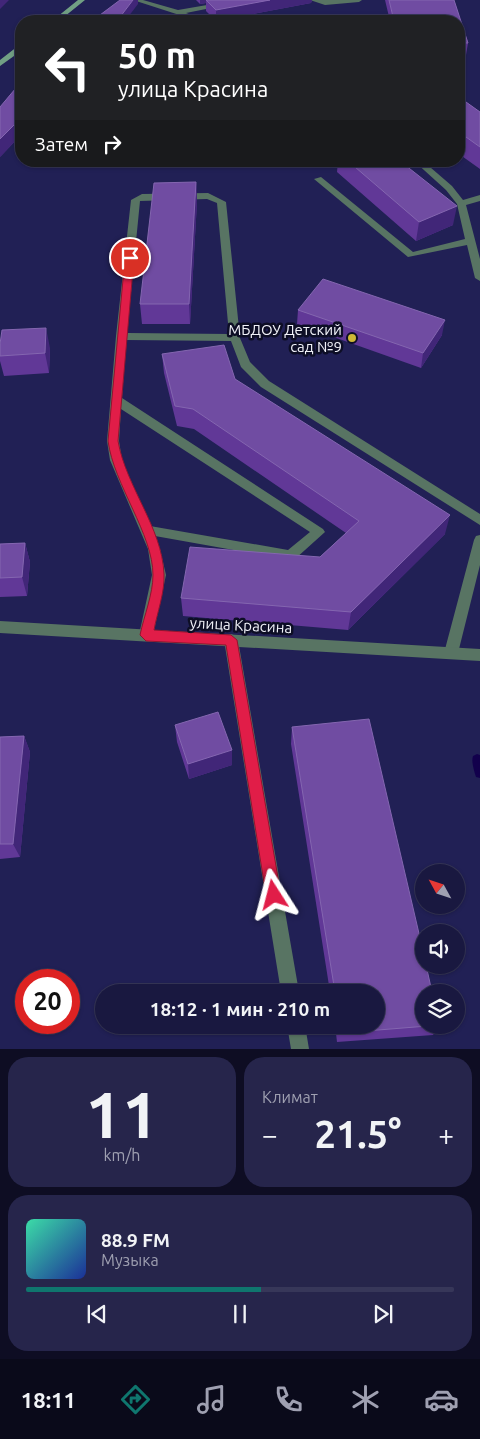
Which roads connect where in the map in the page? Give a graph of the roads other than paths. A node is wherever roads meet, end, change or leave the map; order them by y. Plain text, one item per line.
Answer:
1 (82, 0) edge
2 (136, 0) edge
3 (248, 0) edge
4 (313, 0) edge
5 (360, 0) edge
6 (177, 13) junction
7 (63, 15) edge
8 (184, 15) edge
9 (15, 53) edge
10 (0, 64) edge
11 (425, 167) edge
12 (318, 179) dead end
13 (480, 198) edge
14 (461, 204) junction
15 (474, 248) edge
16 (480, 278) edge
17 (121, 336) junction
18 (235, 338) junction
19 (116, 400) junction
20 (480, 520) edge
21 (146, 530) junction
22 (480, 540) edge
23 (0, 627) edge
24 (146, 635) junction
25 (231, 640) junction
26 (451, 653) junction
27 (480, 655) edge
28 (289, 984) edge
29 (298, 1034) edge
30 (300, 1049) edge

1 - 7 main road
2 - 6 street
3 - 6 street
4 - 5 street
6 - 8 street
9 - 10 main road
11 - 14 street
12 - 15 street
13 - 14 street
14 - 15 street
15 - 16 street
17 - 18 street
17 - 18 street
17 - 19 street
18 - 20 street
19 - 21 street
19 - 21 street
21 - 24 street
22 - 26 street
23 - 24 street, улица Красина
24 - 25 street, улица Красина
25 - 26 street, улица Красина
25 - 28 street
26 - 27 street, улица Красина
29 - 30 street

